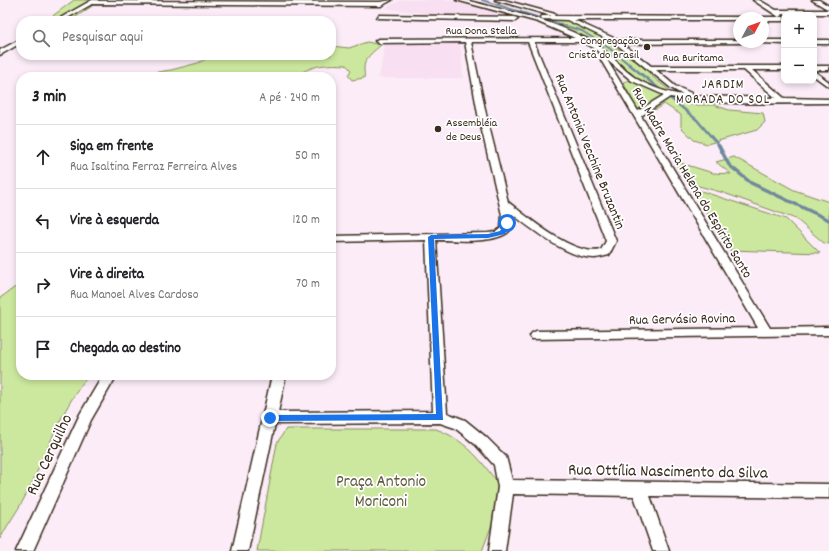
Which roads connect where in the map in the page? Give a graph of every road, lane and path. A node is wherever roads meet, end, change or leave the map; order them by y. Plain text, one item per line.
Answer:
1 (389, 0) edge
2 (459, 0) edge
3 (498, 0) edge
4 (756, 0) edge
5 (815, 0) edge
6 (94, 1) edge
7 (829, 8) edge
8 (774, 12) junction
9 (829, 12) edge
10 (67, 16) edge
11 (379, 17) dead end
12 (781, 17) edge
13 (564, 18) junction
14 (733, 18) edge
15 (532, 19) junction
16 (769, 19) edge
17 (781, 19) edge
18 (583, 40) junction
19 (378, 41) dead end
20 (468, 41) junction
21 (531, 41) junction
22 (817, 41) edge
23 (617, 42) junction
24 (733, 42) edge
25 (769, 42) edge
26 (781, 42) edge
27 (829, 42) edge
28 (16, 44) edge
29 (596, 48) junction
30 (0, 53) edge
31 (745, 67) junction
32 (650, 68) junction
33 (781, 68) edge
34 (817, 68) edge
35 (829, 68) edge
36 (817, 75) edge
37 (829, 85) edge
38 (669, 95) junction
39 (700, 100) junction
40 (783, 101) junction
41 (829, 101) edge
42 (636, 116) junction
43 (504, 204) junction
44 (431, 237) junction
45 (336, 238) edge
46 (766, 331) junction
47 (829, 331) edge
48 (536, 336) dead end
49 (107, 380) edge
50 (278, 380) edge
51 (435, 417) junction
52 (270, 418) junction
53 (506, 487) junction
54 (640, 489) junction
55 (829, 491) edge
56 (24, 551) edge
57 (240, 551) edge
58 (497, 551) edge
59 (661, 551) edge

1 - 6 street
2 - 15 street
3 - 13 street
4 - 8 street
5 - 7 street
6 - 10 street
8 - 9 street
8 - 12 street
11 - 15 street
13 - 14 street
13 - 15 street
13 - 23 street
15 - 18 street
16 - 17 street
18 - 21 street, Rua Dona Stella
18 - 29 street
19 - 20 street, Rua Dona Stella
20 - 21 street, Rua Dona Stella
20 - 43 street
21 - 43 street, Rua Antonia Vecchine Bruzantin
22 - 27 street
23 - 24 street
23 - 32 street
25 - 26 street
28 - 30 street
29 - 38 street
29 - 42 street, Rua Madre Maria Helena do Espírito Santo
31 - 32 street, Rua Buritama
31 - 33 street, Rua Buritama
31 - 40 street
32 - 39 street
34 - 35 street
36 - 37 street
38 - 39 street
38 - 42 street
39 - 40 street
40 - 41 street
42 - 46 street, Rua Madre Maria Helena do Espírito Santo
43 - 44 street
44 - 45 street
44 - 51 street
46 - 47 street, Rua Gervásio Rovina
46 - 48 street, Rua Gervásio Rovina
49 - 56 street, Rua Cerquilho
50 - 52 street
51 - 52 street
51 - 53 street
52 - 57 street
53 - 54 street, Rua Ottília Nascimento da Silva
53 - 58 street
54 - 55 street, Rua Ottília Nascimento da Silva
54 - 59 street

